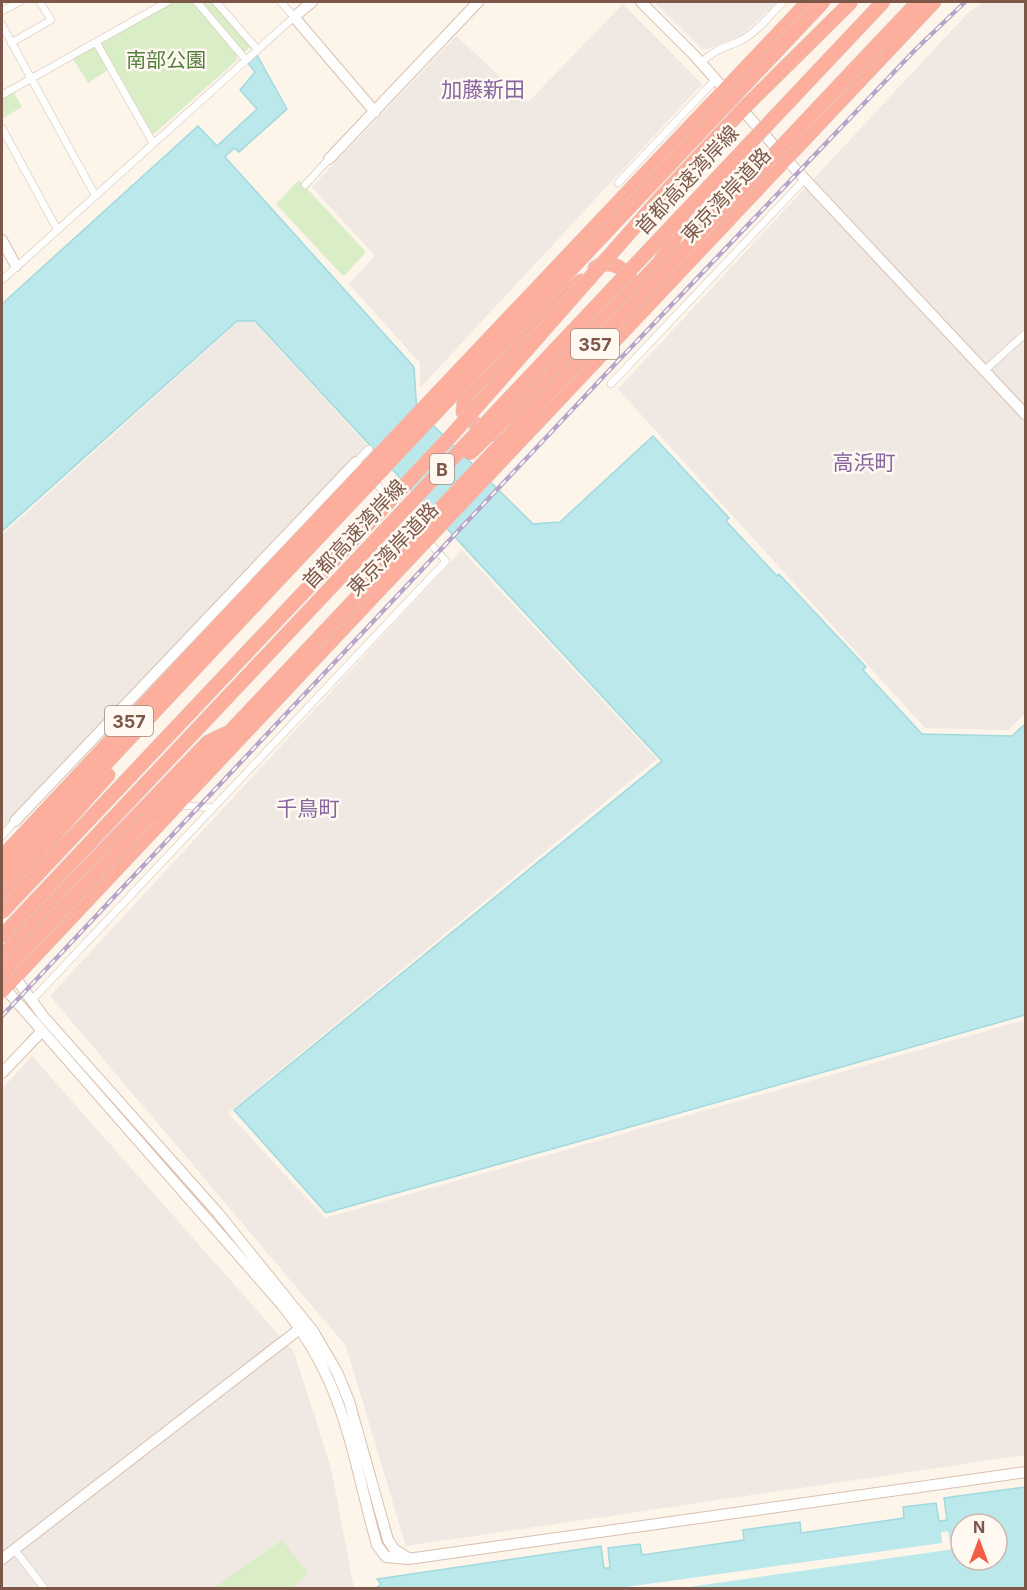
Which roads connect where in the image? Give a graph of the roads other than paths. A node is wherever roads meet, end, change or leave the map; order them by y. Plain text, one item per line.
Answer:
1 (19, 2) edge
2 (40, 2) edge
3 (166, 2) edge
4 (196, 2) edge
5 (216, 2) edge
6 (281, 2) edge
7 (312, 2) edge
8 (478, 2) edge
9 (641, 2) edge
10 (783, 2) edge
11 (808, 2) edge
12 (824, 2) edge
13 (851, 2) edge
14 (883, 2) edge
15 (918, 2) edge
16 (934, 2) edge
17 (2, 11) edge
18 (294, 17) junction
19 (2, 25) edge
20 (96, 42) junction
21 (12, 43) junction
22 (257, 49) junction
23 (246, 60) junction
24 (701, 63) junction
25 (31, 79) junction
26 (715, 80) junction
27 (725, 91) junction
28 (2, 95) edge
29 (375, 112) junction
30 (2, 128) edge
31 (153, 143) junction
32 (330, 159) joint
33 (786, 159) junction
34 (805, 179) junction
35 (618, 183) dead end
36 (305, 185) dead end
37 (95, 195) junction
38 (684, 211) junction
39 (57, 229) junction
40 (2, 240) edge
41 (16, 266) junction
42 (2, 280) edge
43 (1026, 333) edge
44 (484, 346) junction
45 (984, 370) junction
46 (611, 384) dead end
47 (1026, 415) edge
48 (536, 424) junction
49 (369, 449) dead end
50 (356, 462) junction
51 (373, 482) junction
52 (403, 510) junction
53 (393, 558) junction
54 (261, 589) junction
55 (240, 621) junction
56 (316, 649) junction
57 (176, 805) junction
58 (150, 808) junction
59 (213, 808) junction
60 (15, 821) joint
61 (2, 836) edge
62 (2, 857) edge
63 (2, 874) edge
64 (2, 894) edge
65 (2, 912) edge
66 (2, 936) edge
67 (2, 956) edge
68 (2, 961) edge
69 (5, 983) edge
70 (32, 1000) junction
71 (41, 1032) junction
72 (91, 1070) junction
73 (2, 1073) edge
74 (82, 1078) junction
75 (140, 1126) junction
76 (131, 1134) junction
77 (218, 1213) junction
78 (208, 1222) junction
79 (248, 1259) junction
80 (304, 1326) junction
81 (1026, 1472) edge
82 (382, 1520) junction
83 (371, 1522) junction
84 (14, 1549) junction
85 (2, 1558) edge
86 (408, 1559) junction
87 (44, 1588) edge

1 - 17 street
2 - 21 street
3 - 20 street
4 - 23 street
5 - 22 street
6 - 18 street
7 - 18 street
8 - 29 street
9 - 24 street
10 - 24 street
11 - 27 highway, 357
12 - 51 highway, 357, bridge
13 - 65 highway, 首都高速湾岸線 / B, bridge
14 - 38 highway, 首都高速湾岸線 / B, bridge
15 - 53 highway, 東京湾岸道路 / 357, bridge
16 - 33 highway, 東京湾岸道路 / 357
18 - 22 street
18 - 29 street
19 - 21 street
20 - 25 street
20 - 31 street
21 - 25 street
22 - 23 street
23 - 31 street
24 - 26 street
25 - 28 street
25 - 37 street
26 - 27 street
26 - 35 street
27 - 33 street
27 - 44 highway, 357, bridge
29 - 32 street
30 - 39 street
31 - 37 street
32 - 36 street
33 - 34 street
33 - 48 highway, 東京湾岸道路 / 357
34 - 45 street
34 - 46 street
37 - 39 street
38 - 52 highway, 首都高速湾岸線 / B, bridge
38 - 52 highway, bridge
39 - 41 street
40 - 41 street
41 - 42 street
43 - 45 street
44 - 51 highway, bridge
44 - 54 highway, 357, bridge
45 - 47 street
48 - 53 highway, bridge
48 - 56 highway, 東京湾岸道路 / 357, bridge
49 - 50 street
50 - 59 street
50 - 60 street
51 - 54 highway, 357, bridge
52 - 66 highway, 首都高速湾岸線 / B, bridge
53 - 56 highway, 東京湾岸道路 / 357, bridge
54 - 55 highway, 357
54 - 62 highway, 357
55 - 63 highway, 357
55 - 64 highway
56 - 57 highway, 東京湾岸道路 / 357
56 - 58 highway, 東京湾岸道路 / 357
57 - 59 street
57 - 69 highway, 東京湾岸道路 / 357
58 - 67 highway
58 - 69 highway, 東京湾岸道路 / 357, bridge
59 - 70 street
60 - 61 street
68 - 69 street
69 - 70 street
69 - 71 street
70 - 72 street
71 - 73 street
71 - 74 street
72 - 74 street
72 - 75 street
74 - 76 street
75 - 76 street
75 - 77 street
76 - 78 street
77 - 78 street
77 - 79 street
78 - 79 street
79 - 80 street
80 - 82 street
80 - 83 street
80 - 84 street
81 - 86 street
82 - 83 street
82 - 86 street
83 - 86 street
84 - 85 street
84 - 87 street

